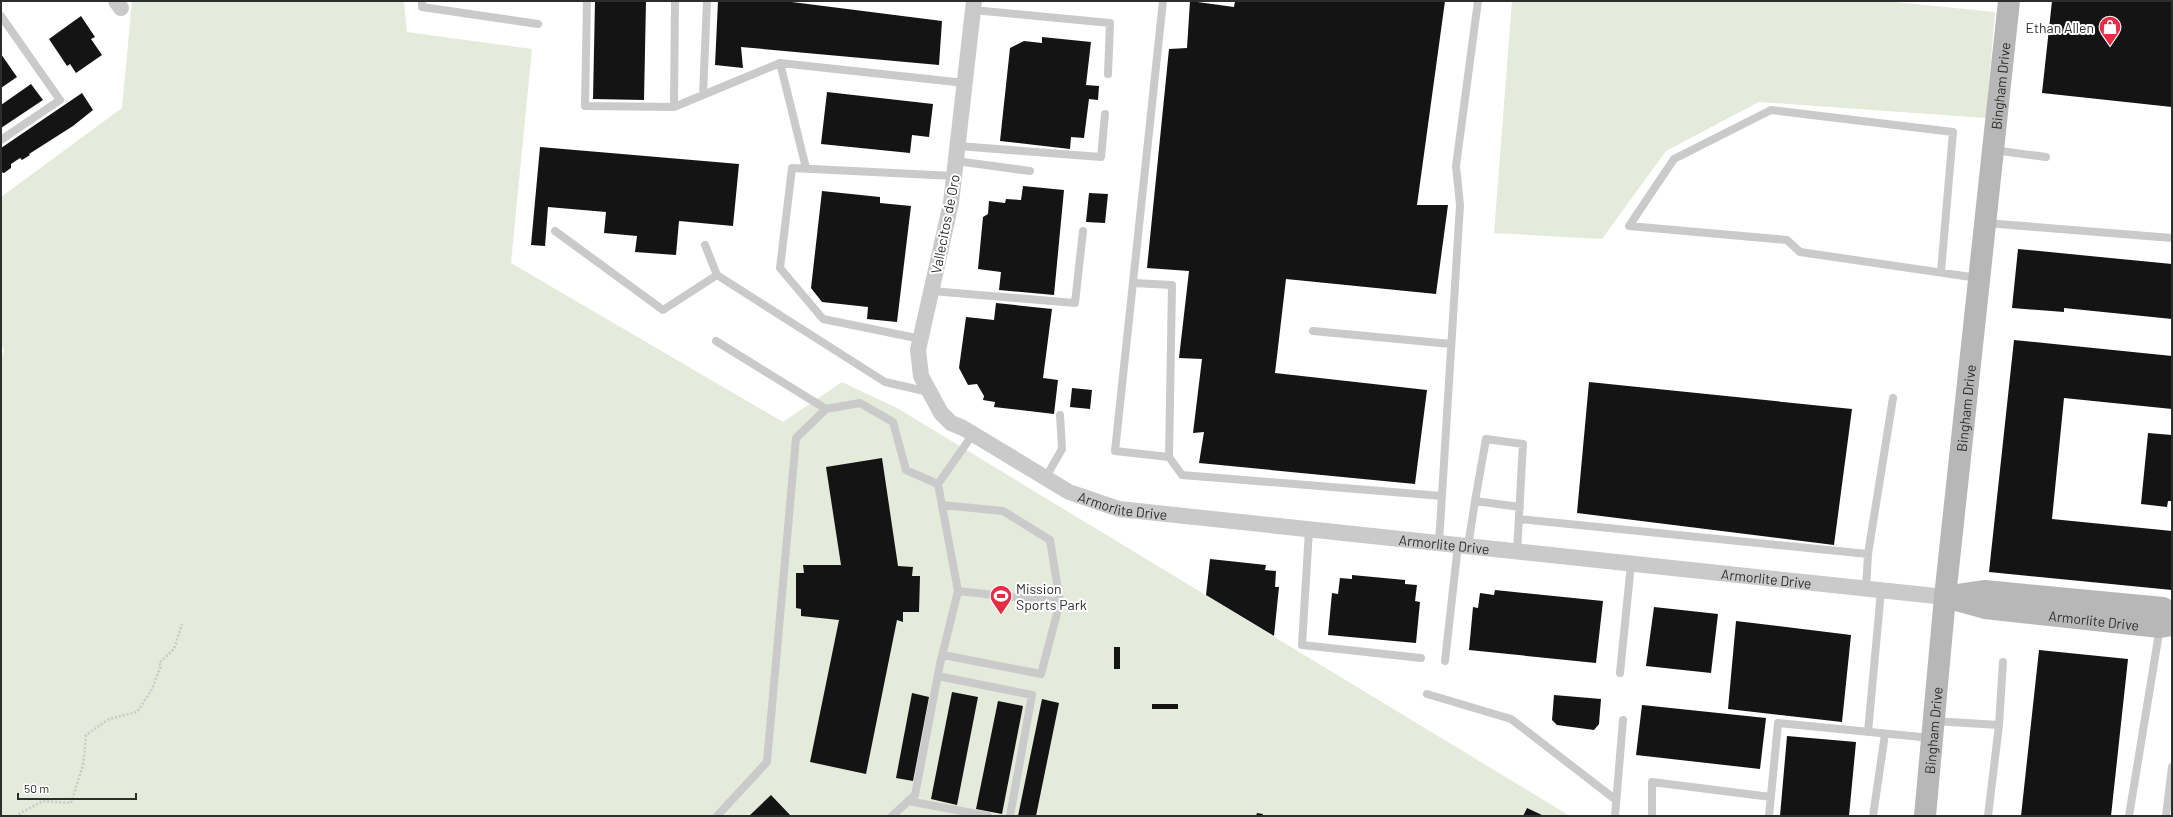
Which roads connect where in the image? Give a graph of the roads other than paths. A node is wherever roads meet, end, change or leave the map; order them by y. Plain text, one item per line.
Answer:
1 (422, 1) edge
2 (587, 1) edge
3 (675, 1) edge
4 (707, 1) edge
5 (1163, 1) edge
6 (1478, 1) edge
7 (2009, 1) edge
8 (973, 6) edge
9 (1, 16) edge
10 (538, 24) dead end
11 (780, 63) junction
12 (1108, 74) dead end
13 (965, 83) junction
14 (703, 95) junction
15 (674, 107) junction
16 (1105, 114) dead end
17 (1, 140) edge
18 (1993, 150) junction
19 (2046, 157) dead end
20 (956, 161) junction
21 (806, 168) junction
22 (1030, 171) dead end
23 (1985, 223) junction
24 (555, 231) dead end
25 (1083, 231) dead end
26 (2172, 238) edge
27 (705, 245) dead end
28 (1941, 272) junction
29 (717, 275) junction
30 (1979, 278) junction
31 (1132, 283) junction
32 (932, 291) junction
33 (1313, 331) dead end
34 (921, 338) junction
35 (716, 341) dead end
36 (1451, 344) junction
37 (930, 392) junction
38 (1894, 398) dead end
39 (826, 409) junction
40 (1060, 415) dead end
41 (968, 431) junction
42 (1168, 457) junction
43 (1046, 477) junction
44 (938, 484) junction
45 (1442, 496) junction
46 (1475, 501) junction
47 (942, 505) junction
48 (1520, 507) junction
49 (1519, 519) junction
50 (1309, 530) junction
51 (1439, 543) junction
52 (1463, 546) junction
53 (1517, 552) junction
54 (1868, 554) junction
55 (1631, 564) junction
56 (1874, 590) junction
57 (958, 591) junction
58 (1945, 597) junction
59 (1060, 602) junction
60 (2168, 622) edge
61 (942, 655) junction
62 (1421, 658) dead end
63 (1445, 661) dead end
64 (2003, 662) dead end
65 (1620, 673) dead end
66 (938, 676) junction
67 (1427, 694) dead end
68 (1623, 720) dead end
69 (1999, 725) junction
70 (1933, 730) junction
71 (1868, 732) junction
72 (1884, 734) junction
73 (2172, 767) edge
74 (1771, 797) junction
75 (1616, 800) junction
76 (908, 801) junction
77 (717, 816) edge
78 (892, 816) edge
79 (988, 816) edge
80 (1010, 816) edge
81 (1614, 816) edge
82 (1652, 816) edge
83 (1769, 816) edge
84 (1873, 816) edge
85 (1924, 816) edge
86 (1988, 816) edge
87 (2129, 816) edge
88 (2166, 816) edge

1 - 10 lane
2 - 15 lane
3 - 15 lane
4 - 14 lane
5 - 31 lane
6 - 36 lane
7 - 18 street, Bingham Drive
8 - 12 lane
8 - 13 street, Vallecitos de Oro
9 - 17 lane
11 - 13 lane
11 - 14 lane
11 - 21 lane
13 - 20 street, Vallecitos de Oro
14 - 15 lane
16 - 20 lane
18 - 19 lane
18 - 23 street, Bingham Drive
20 - 21 lane
20 - 22 lane
20 - 32 street, Vallecitos de Oro
21 - 34 lane
23 - 26 lane
23 - 30 street, Bingham Drive
24 - 29 lane
25 - 32 lane
27 - 29 lane
28 - 28 lane
28 - 30 lane
29 - 37 lane
30 - 58 street, Bingham Drive
31 - 42 lane
31 - 42 lane
32 - 34 street, Vallecitos de Oro
33 - 36 lane
34 - 37 street, Vallecitos de Oro
35 - 39 lane
36 - 45 lane
37 - 41 street, Vallecitos de Oro
38 - 54 lane
39 - 44 lane
39 - 77 lane
40 - 43 lane
41 - 43 street, Armorlite Drive
41 - 44 lane
42 - 45 lane
43 - 50 street, Armorlite Drive
44 - 47 lane
45 - 51 lane
46 - 48 lane
46 - 48 lane
46 - 52 lane
47 - 57 lane
47 - 59 lane
48 - 49 lane
49 - 53 lane
49 - 54 lane
50 - 51 street, Armorlite Drive
50 - 62 lane
51 - 52 street, Armorlite Drive
52 - 53 street, Armorlite Drive
52 - 63 lane
53 - 55 street, Armorlite Drive
54 - 56 lane
55 - 56 street, Armorlite Drive
55 - 65 lane
56 - 58 street, Armorlite Drive
56 - 71 lane
57 - 59 lane
57 - 61 lane
58 - 60 street, Armorlite Drive
58 - 70 street, Bingham Drive
59 - 61 lane
60 - 87 lane
61 - 66 lane
64 - 69 lane
66 - 76 lane
66 - 80 lane
67 - 75 lane
68 - 75 lane
69 - 70 lane
69 - 86 lane
70 - 72 lane
70 - 85 street, Bingham Drive
71 - 72 lane
71 - 74 lane
72 - 84 lane
73 - 88 lane
74 - 82 lane
74 - 83 lane
75 - 81 lane
76 - 78 lane
76 - 79 lane

